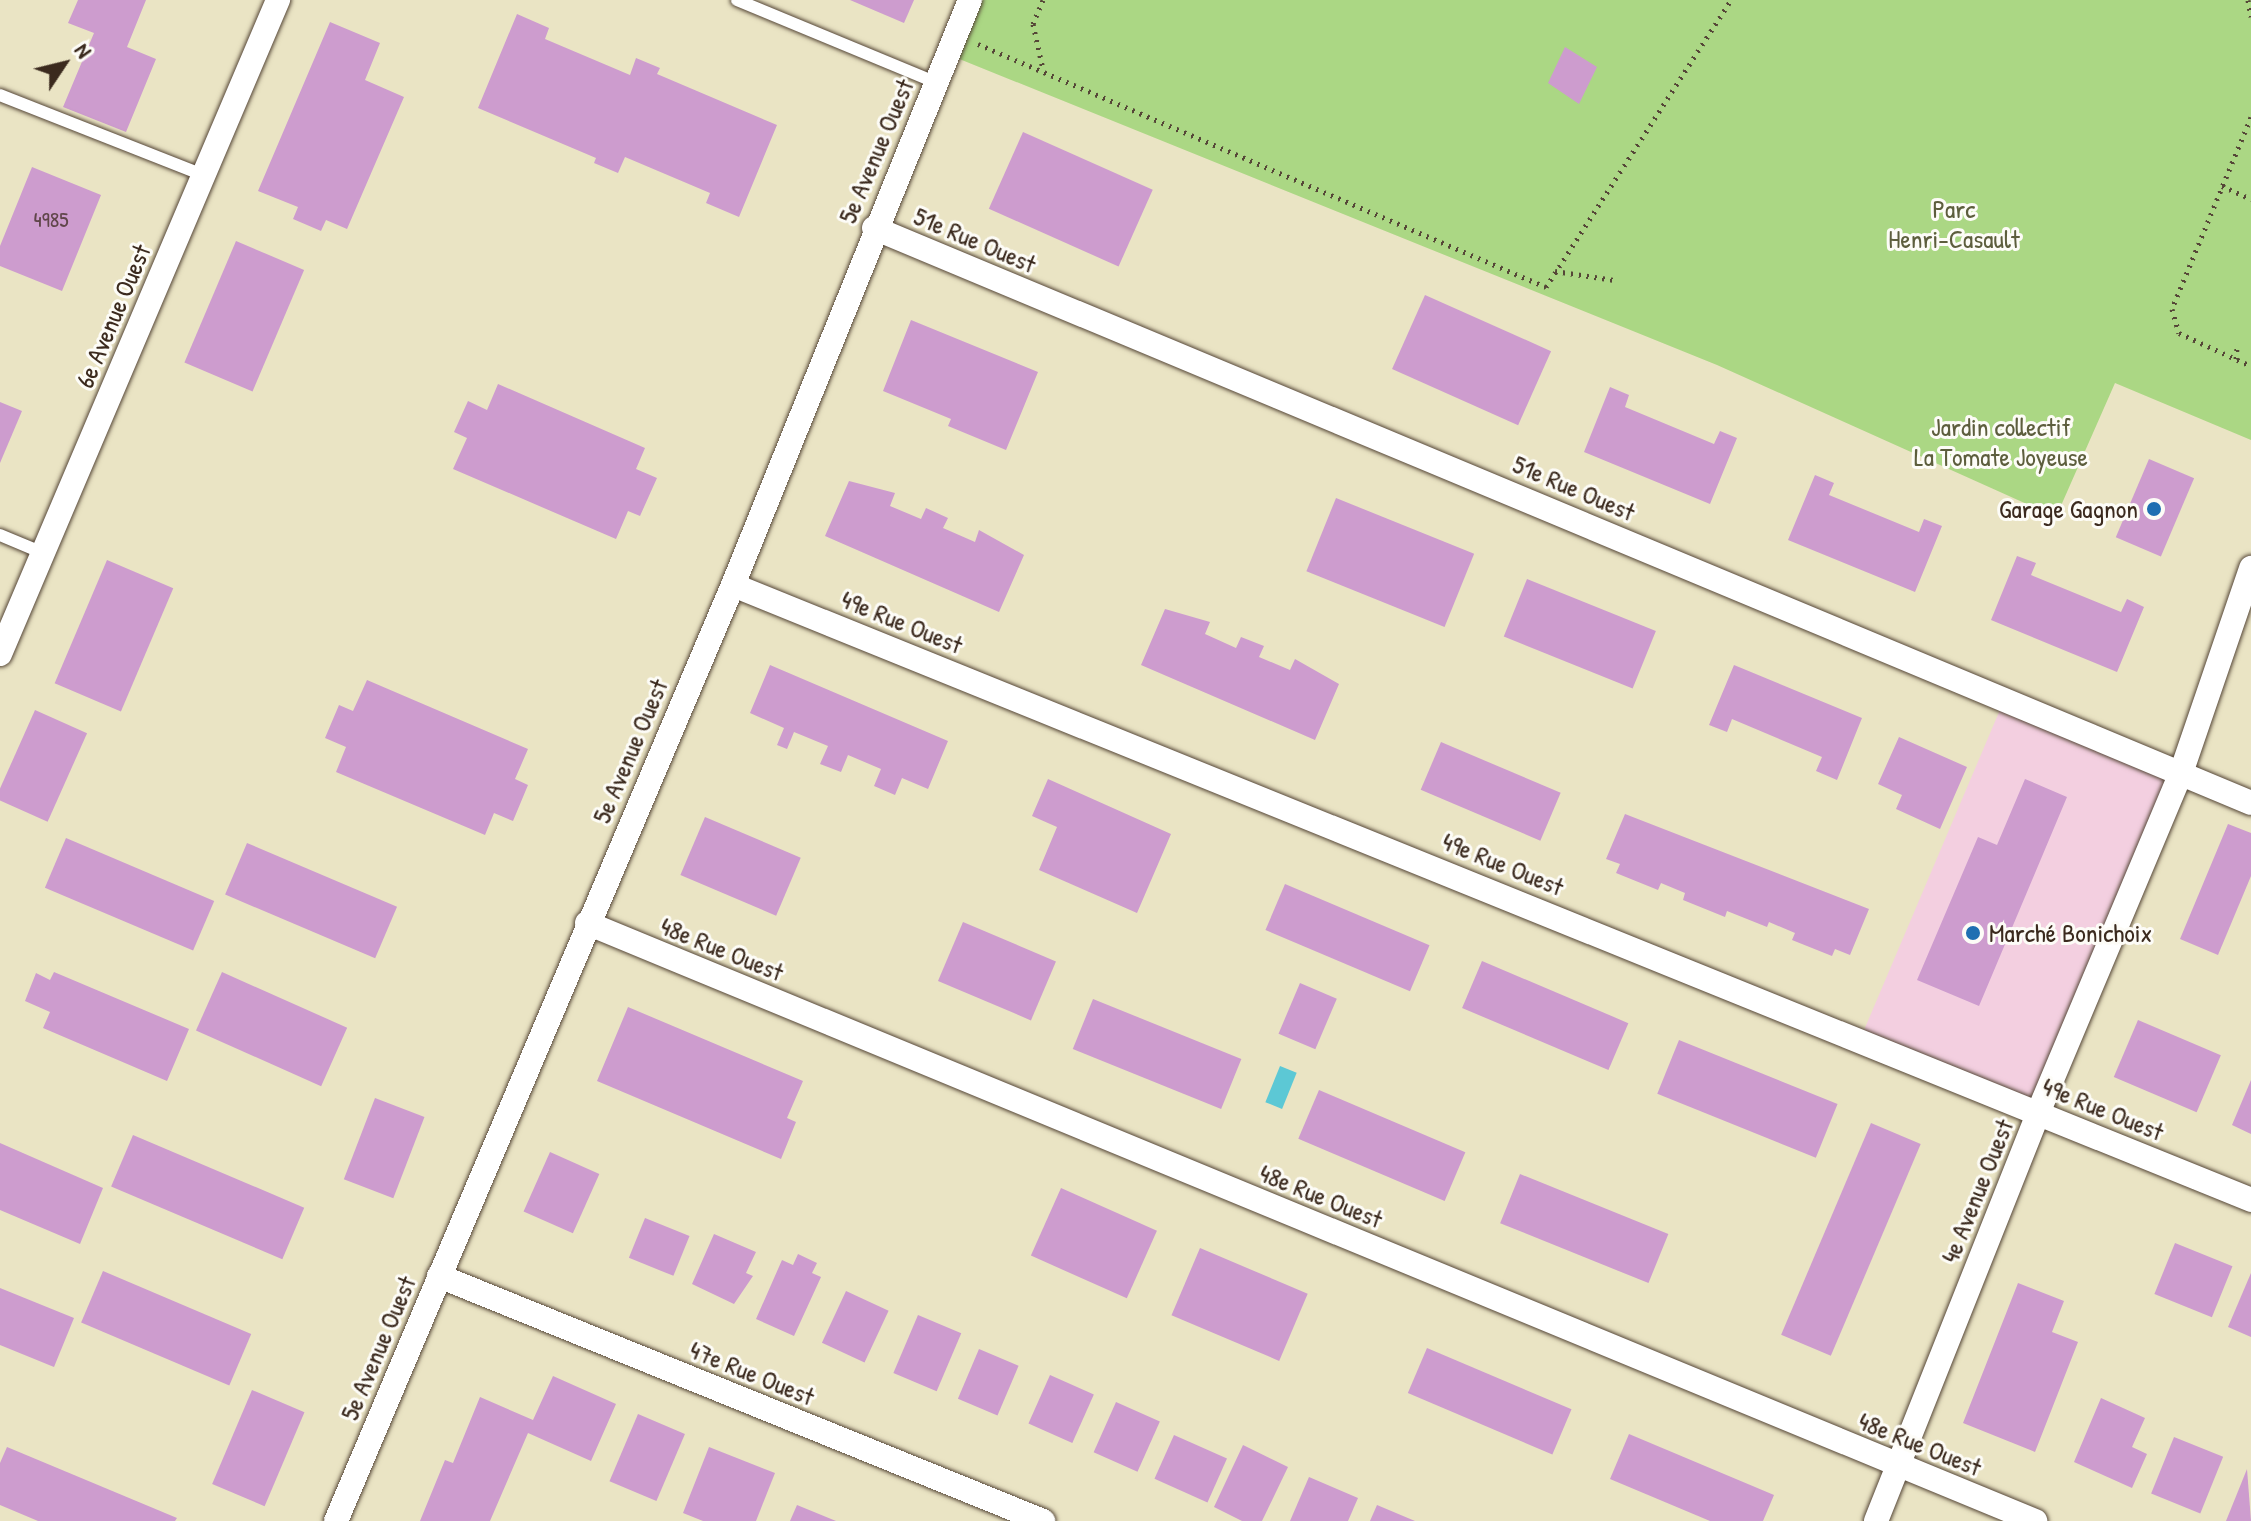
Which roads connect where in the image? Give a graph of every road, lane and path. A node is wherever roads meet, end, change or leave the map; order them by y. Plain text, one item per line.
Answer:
1 (278, 0) edge
2 (737, 0) edge
3 (970, 0) edge
4 (1043, 0) edge
5 (1731, 0) edge
6 (2251, 1) edge
7 (2251, 17) edge
8 (955, 34) junction
9 (1043, 69) junction
10 (935, 82) junction
11 (0, 95) edge
12 (2251, 117) edge
13 (203, 175) junction
14 (2222, 186) junction
15 (2251, 199) edge
16 (874, 228) junction
17 (1555, 271) junction
18 (1614, 280) dead end
19 (2237, 347) dead end
20 (2236, 359) junction
21 (2251, 366) edge
22 (0, 535) edge
23 (43, 553) junction
24 (2251, 568) edge
25 (733, 585) junction
26 (6, 626) edge
27 (0, 654) edge
28 (2181, 773) junction
29 (2251, 803) edge
30 (587, 923) junction
31 (2038, 1113) junction
32 (2251, 1200) edge
33 (439, 1276) junction
34 (1899, 1466) junction
35 (336, 1521) edge
36 (1043, 1521) edge
37 (1876, 1521) edge
38 (2035, 1521) edge

1 - 13 street, 6e Avenue Ouest
2 - 10 lane
3 - 8 street, 5e Avenue Ouest
4 - 9 path
5 - 17 path
6 - 7 path
8 - 9 path
8 - 10 street, 5e Avenue Ouest
9 - 17 path
10 - 16 street, 5e Avenue Ouest
11 - 13 lane
12 - 14 path
13 - 23 street, 6e Avenue Ouest
14 - 15 path
14 - 20 path
16 - 25 street, 5e Avenue Ouest
16 - 28 street, 51e Rue Ouest
17 - 18 path
19 - 20 path
20 - 21 path
22 - 23 lane
23 - 26 street, 6e Avenue Ouest
24 - 28 street, 4e Avenue Ouest
25 - 30 street, 5e Avenue Ouest
25 - 31 street, 49e Rue Ouest
26 - 27 street, 6e Avenue Ouest
28 - 29 street, 51e Rue Ouest
28 - 31 street, 4e Avenue Ouest
30 - 33 street, 5e Avenue Ouest
30 - 34 street, 48e Rue Ouest
31 - 32 street, 49e Rue Ouest
31 - 34 street, 4e Avenue Ouest
33 - 35 street, 5e Avenue Ouest
33 - 36 street, 47e Rue Ouest
34 - 37 street, 4e Avenue Ouest
34 - 38 street, 48e Rue Ouest

